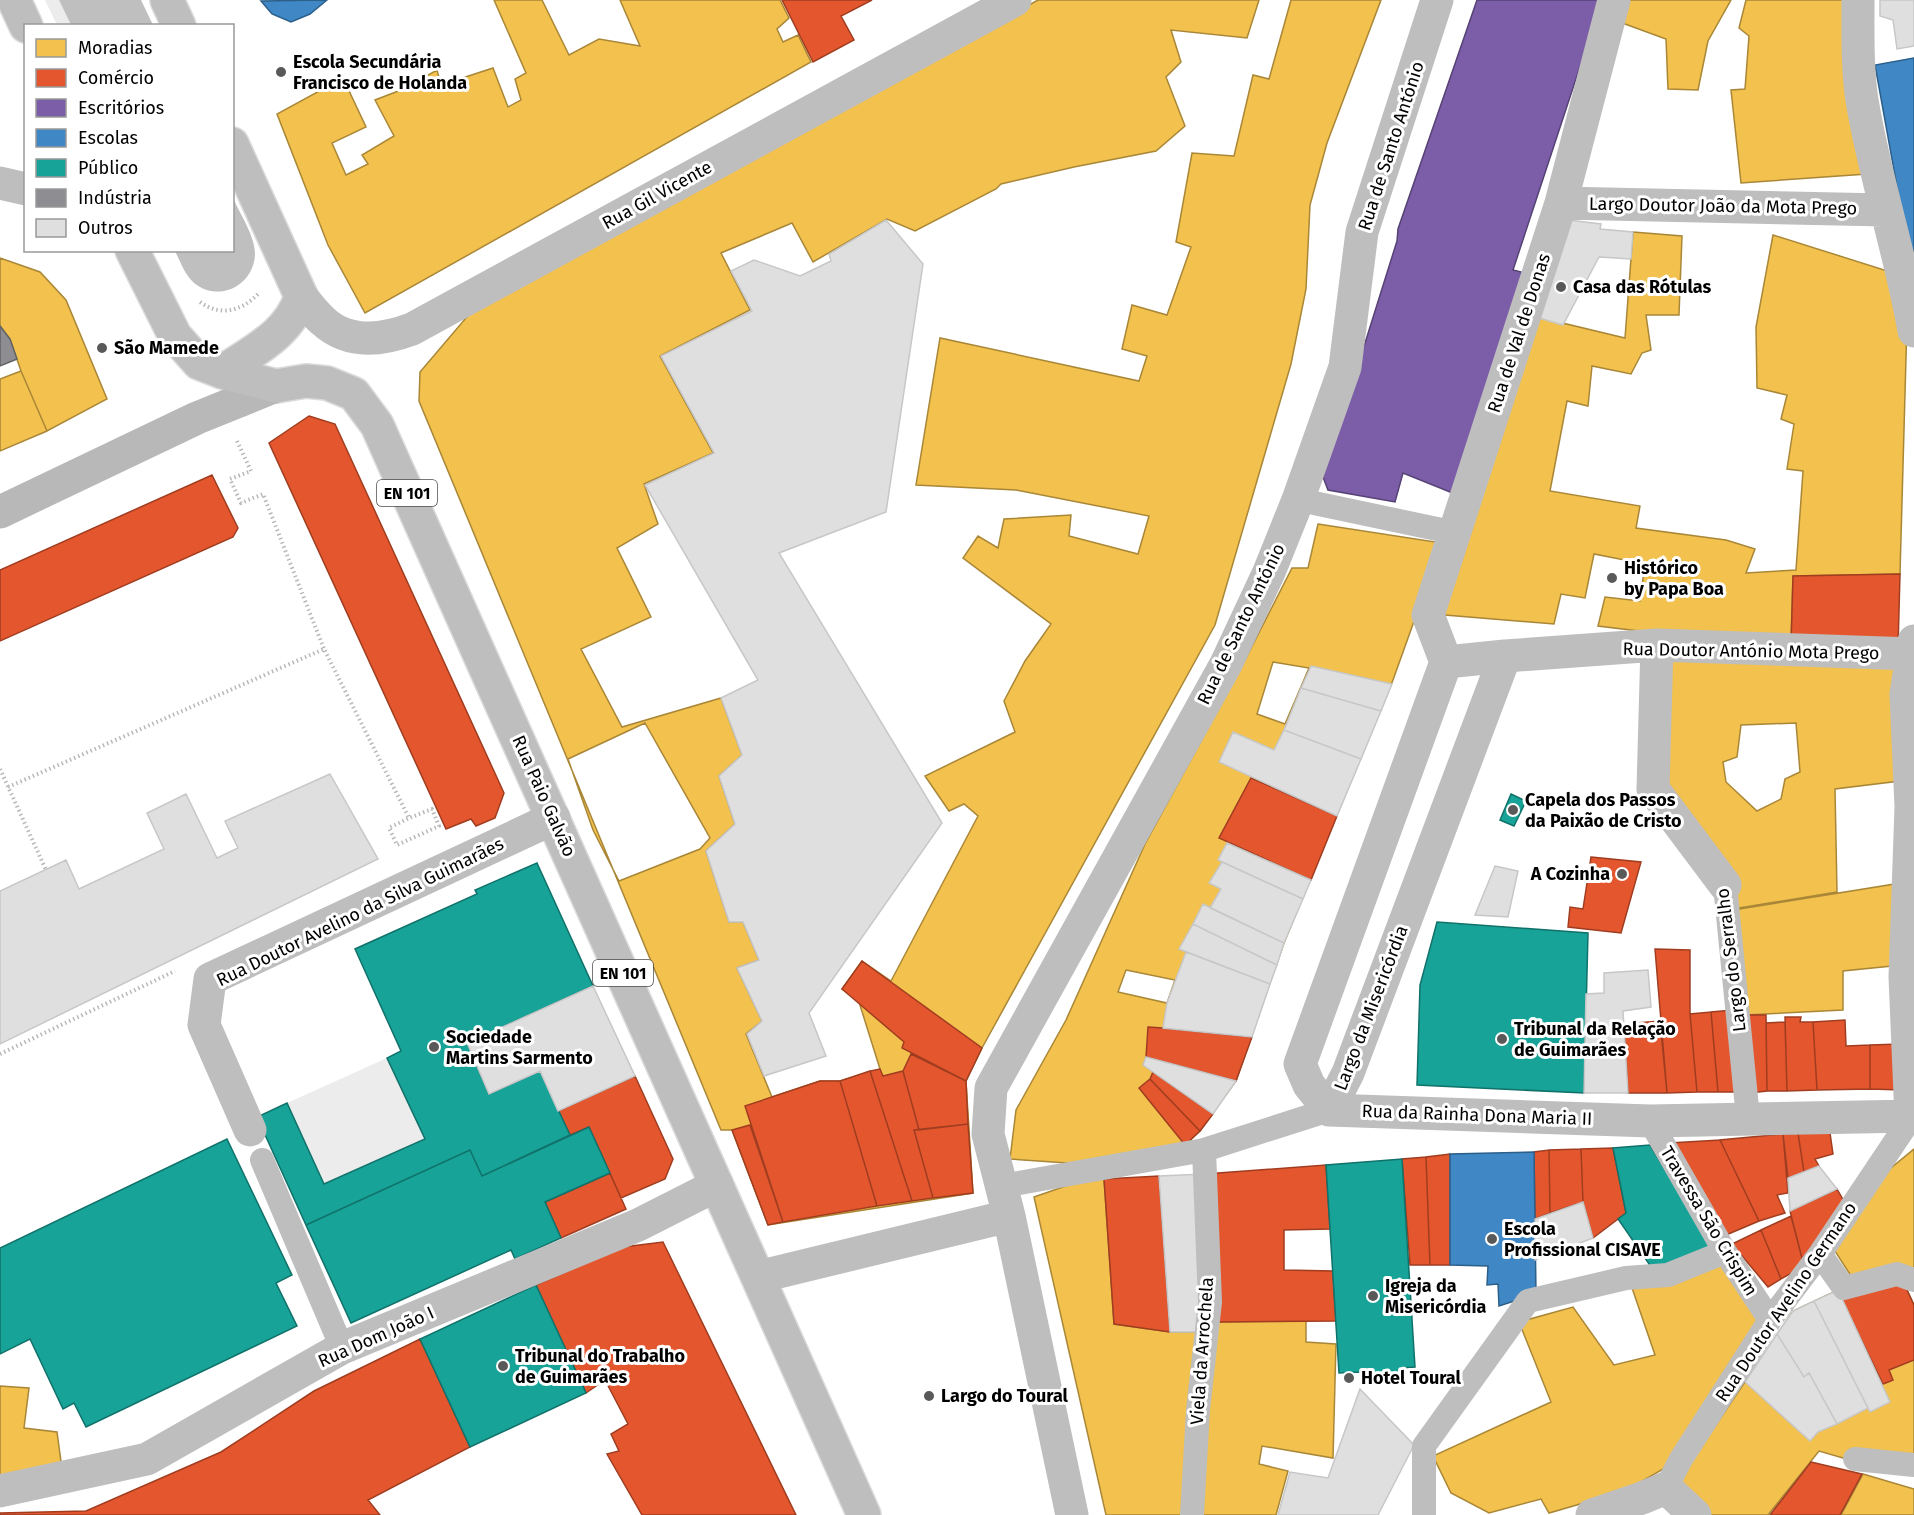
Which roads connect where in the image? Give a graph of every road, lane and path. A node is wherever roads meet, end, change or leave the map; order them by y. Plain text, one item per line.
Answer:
1 (3, 0) edge
2 (14, 0) edge
3 (167, 0) edge
4 (1015, 0) edge
5 (1437, 0) edge
6 (1614, 0) edge
7 (1858, 0) edge
8 (0, 13) edge
9 (25, 24) edge
10 (178, 24) edge
11 (234, 148) edge
12 (0, 183) edge
13 (24, 189) edge
14 (1561, 203) junction
15 (1885, 210) junction
16 (133, 252) edge
17 (262, 291) dead end
18 (193, 296) dead end
19 (301, 296) junction
20 (1914, 331) edge
21 (222, 372) junction
22 (276, 386) junction
23 (173, 431) junction
24 (237, 441) dead end
25 (1314, 503) dead end
26 (0, 512) edge
27 (1456, 532) junction
28 (1657, 645) junction
29 (1913, 648) edge
30 (324, 649) junction
31 (1505, 656) junction
32 (1446, 662) junction
33 (0, 769) edge
34 (8, 788) junction
35 (409, 818) junction
36 (554, 818) junction
37 (46, 870) dead end
38 (1725, 885) joint
39 (170, 973) dead end
40 (0, 1054) edge
41 (1329, 1110) junction
42 (1912, 1117) edge
43 (1748, 1118) junction
44 (1650, 1121) junction
45 (256, 1145) joint
46 (1204, 1150) junction
47 (717, 1185) junction
48 (1011, 1200) junction
49 (1725, 1252) junction
50 (1820, 1254) junction
51 (758, 1277) junction
52 (1914, 1280) edge
53 (1770, 1320) junction
54 (342, 1348) junction
55 (1855, 1459) dead end
56 (1914, 1466) edge
57 (1666, 1488) junction
58 (0, 1491) edge
59 (864, 1515) edge
60 (1072, 1515) edge
61 (1192, 1515) edge
62 (1424, 1515) edge
63 (1592, 1515) edge
64 (1695, 1515) edge

1 - 8 street
2 - 9 street
3 - 10 street
4 - 19 street, Rua Gil Vicente
5 - 48 street, Rua de Santo António
6 - 14 street, Rua de Val de Donas
7 - 15 street
11 - 19 street, Rua Gil Vicente
12 - 13 street
14 - 15 street, Largo Doutor João da Mota Prego
14 - 27 street, Rua de Val de Donas
15 - 20 street
16 - 21 street, EN 101
17 - 18 path
19 - 21 street
21 - 22 street, EN 101
21 - 23 main road
22 - 23 main road
22 - 36 street, Rua Paio Galvão / EN 101
23 - 26 main road
24 - 30 path
25 - 27 street
27 - 32 street, Rua de Val de Donas
28 - 29 street, Rua Doutor António Mota Prego
28 - 31 street, Rua Doutor António Mota Prego
28 - 38 street, Largo do Serralho
29 - 42 street
30 - 34 path
30 - 35 path
31 - 32 street, Rua Doutor António Mota Prego
31 - 41 street, Largo da Misericórdia
32 - 41 street, Largo da Misericórdia
33 - 34 path
34 - 37 path
35 - 35 path
36 - 45 street, Rua Doutor Avelino da Silva Guimarães
36 - 47 street, Rua Paio Galvão / EN 101
38 - 43 street, Largo do Serralho
39 - 40 path
41 - 44 street, Rua da Rainha Dona Maria II
41 - 46 street, Rua da Rainha Dona Maria II
42 - 43 street, Rua da Rainha Dona Maria II
42 - 50 street, Rua Doutor Avelino Germano
43 - 44 street, Rua da Rainha Dona Maria II
44 - 49 street, Travessa São Crispim
45 - 54 street
46 - 48 street, Rua da Rainha Dona Maria II
46 - 61 street, Viela da Arrochela
47 - 51 street, Rua Paio Galvão / EN 101
47 - 54 street, Rua Dom João I
48 - 51 street
48 - 60 street
49 - 53 street, Travessa São Crispim
49 - 62 street
50 - 52 street
50 - 53 street, Rua Doutor Avelino Germano
51 - 59 street, EN 101
53 - 57 street, Rua Doutor Avelino Germano
54 - 58 street, Rua Dom João I
55 - 56 street
57 - 63 street
57 - 64 street

